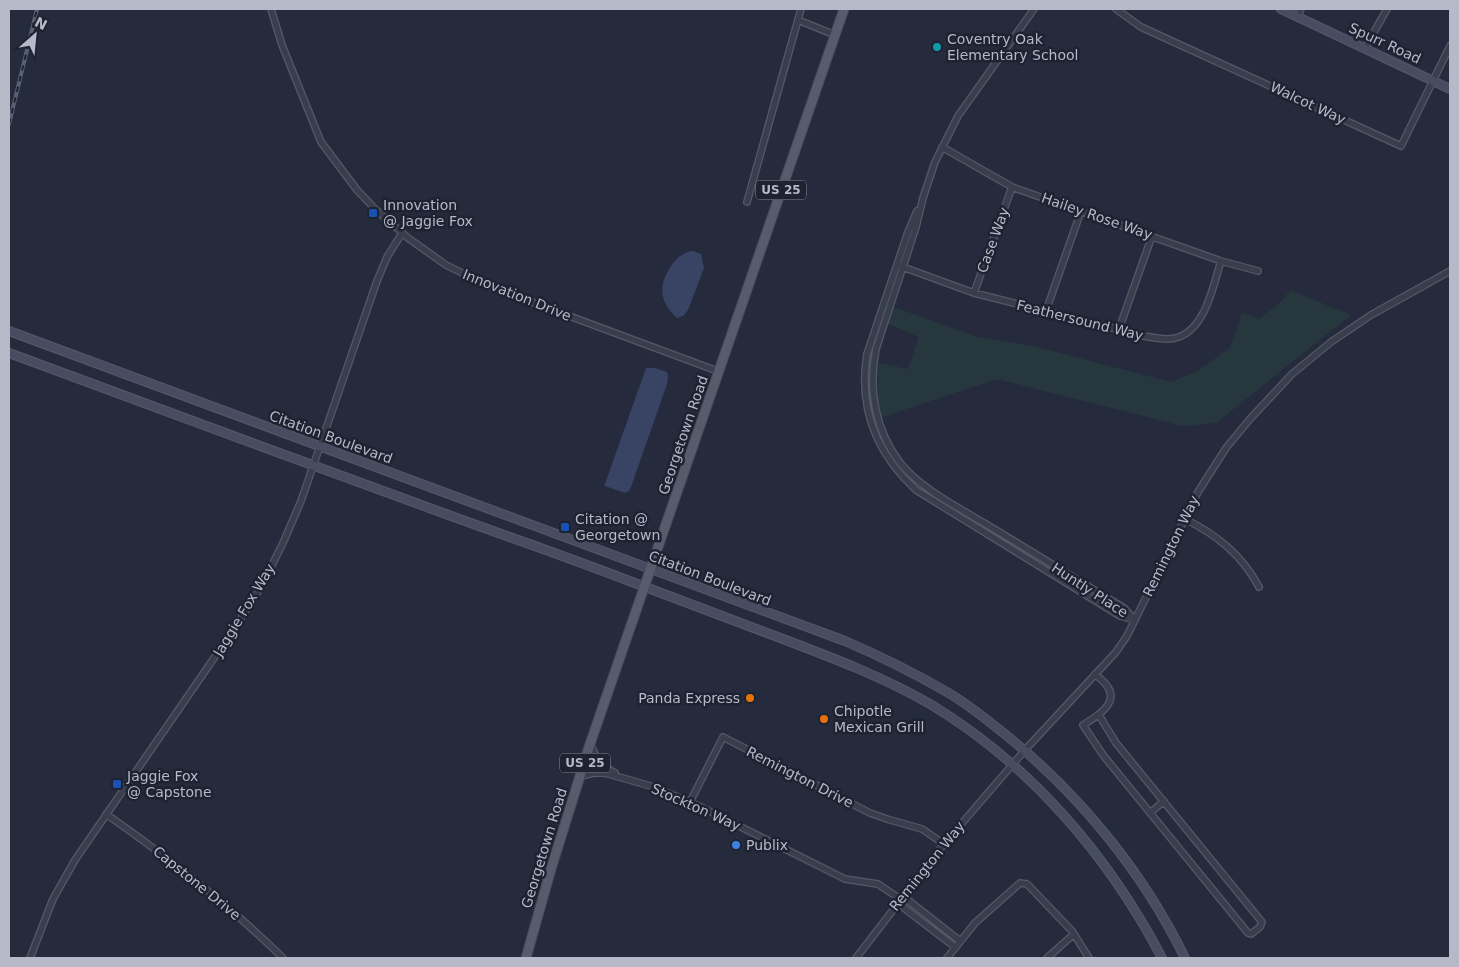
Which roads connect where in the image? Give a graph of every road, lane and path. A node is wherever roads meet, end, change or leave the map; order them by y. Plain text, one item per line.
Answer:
1 (271, 9) edge
2 (801, 9) edge
3 (844, 9) edge
4 (1034, 9) edge
5 (1116, 9) edge
6 (1281, 9) edge
7 (1387, 9) edge
8 (1299, 12) edge
9 (798, 20) junction
10 (835, 34) junction
11 (1450, 46) edge
12 (1365, 48) junction
13 (1433, 79) junction
14 (1450, 89) edge
15 (942, 147) junction
16 (1012, 186) junction
17 (747, 202) dead end
18 (1081, 211) junction
19 (402, 233) junction
20 (1152, 236) junction
21 (1221, 261) junction
22 (900, 266) junction
23 (1258, 271) dead end
24 (1450, 271) edge
25 (974, 293) junction
26 (1046, 311) junction
27 (1119, 329) junction
28 (9, 331) edge
29 (9, 353) edge
30 (720, 372) junction
31 (320, 446) junction
32 (314, 466) junction
33 (1185, 519) junction
34 (650, 569) junction
35 (644, 586) junction
36 (1260, 586) dead end
37 (1135, 620) junction
38 (1095, 674) junction
39 (1099, 715) junction
40 (590, 744) junction
41 (1025, 750) junction
42 (1013, 765) junction
43 (580, 776) junction
44 (626, 778) junction
45 (1164, 801) junction
46 (690, 802) junction
47 (1150, 813) junction
48 (106, 814) junction
49 (944, 844) junction
50 (900, 899) junction
51 (1074, 934) junction
52 (960, 941) junction
53 (955, 947) junction
54 (30, 958) edge
55 (283, 958) edge
56 (526, 958) edge
57 (856, 958) edge
58 (947, 958) edge
59 (1047, 958) edge
60 (1089, 958) edge
61 (1162, 958) edge
62 (1185, 958) edge

1 - 19 street, Innovation Drive
2 - 9 street
3 - 10 main road, Georgetown Road / US 25
4 - 15 street, Huntly Place
5 - 13 street, Walcot Way
6 - 8 main road, Spurr Road
7 - 12 street
8 - 12 main road, Spurr Road
9 - 10 street
9 - 17 street
10 - 30 main road, Georgetown Road / US 25
11 - 13 street, Walcot Way
12 - 13 main road, Spurr Road
13 - 14 main road, Spurr Road
15 - 16 street, Hailey Rose Way
15 - 22 street, Huntly Place
16 - 18 street, Hailey Rose Way
16 - 25 street, Case Way
18 - 20 street, Hailey Rose Way
18 - 26 street
19 - 30 street, Innovation Drive
19 - 31 street, Jaggie Fox Way
20 - 21 street, Hailey Rose Way
20 - 27 street
21 - 23 street, Hailey Rose Way
21 - 27 street, Feathersound Way
22 - 25 street, Feathersound Way
22 - 37 street, Huntly Place
24 - 33 street, Remington Way
25 - 26 street, Feathersound Way
26 - 27 street, Feathersound Way
28 - 31 main road, Citation Boulevard
29 - 32 main road
30 - 34 main road, Georgetown Road / US 25
31 - 32 street, Jaggie Fox Way
31 - 34 main road, Citation Boulevard
32 - 35 main road
32 - 48 street, Jaggie Fox Way
33 - 36 street
33 - 37 street, Remington Way
34 - 35 main road, Georgetown Road / US 25
34 - 41 main road, Citation Boulevard
35 - 40 main road, Georgetown Road / US 25
35 - 42 main road
37 - 38 street, Remington Way
38 - 39 street
38 - 41 street, Remington Way
39 - 45 street
39 - 47 street
40 - 43 main road, Georgetown Road / US 25
40 - 44 street, Stockton Way
41 - 42 street, Remington Way
41 - 62 main road, Citation Boulevard
42 - 49 street, Remington Way
42 - 61 main road
43 - 44 street, Stockton Way
43 - 56 main road, Georgetown Road / US 25
44 - 46 street, Stockton Way
45 - 47 street
45 - 47 street
46 - 49 street, Remington Drive
46 - 50 street, Stockton Way
48 - 54 street, Jaggie Fox Way
48 - 55 street, Capstone Drive
49 - 50 street, Remington Way
50 - 52 street, Stockton Way
50 - 53 street, Stockton Way
50 - 57 street, Remington Way
51 - 52 street
51 - 59 street
51 - 60 street
52 - 53 street
53 - 58 street

